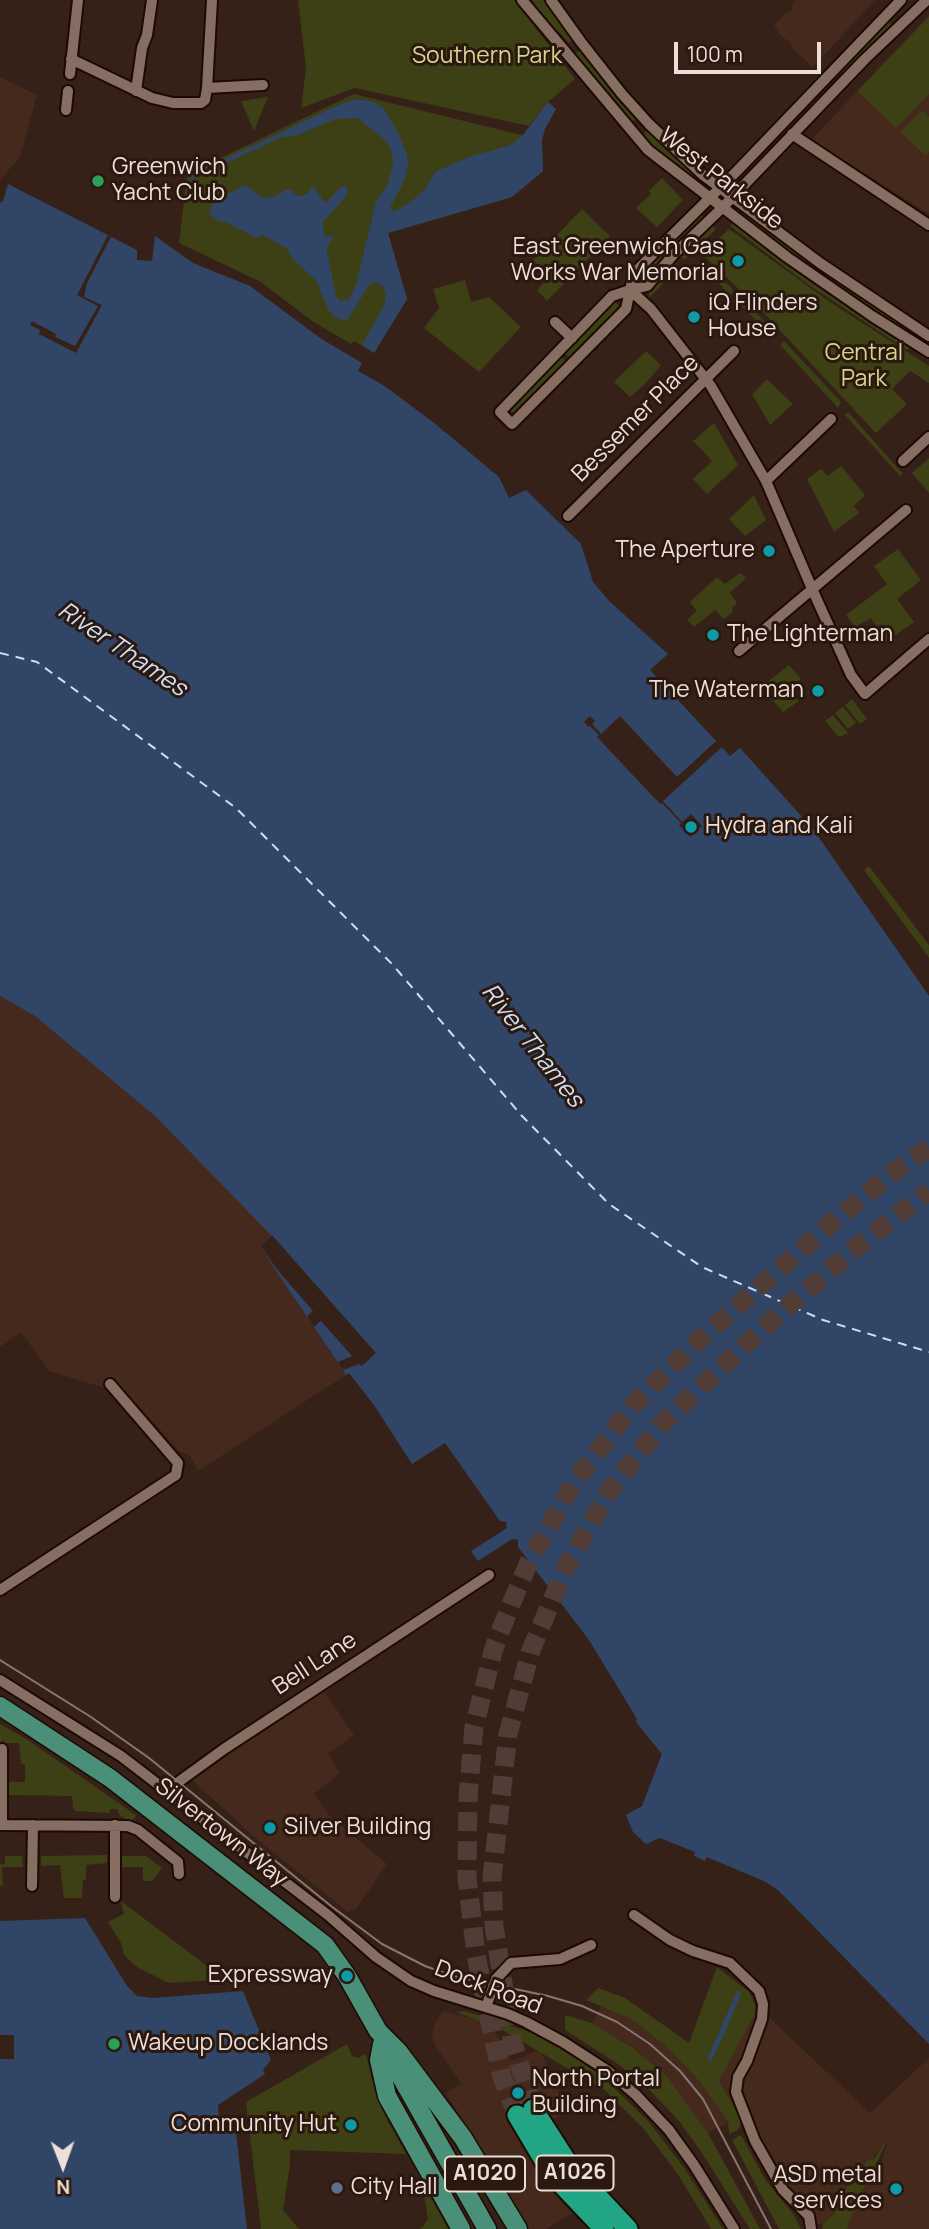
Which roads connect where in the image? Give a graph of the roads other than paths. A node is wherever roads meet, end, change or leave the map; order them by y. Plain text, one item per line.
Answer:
1 (78, 0) edge
2 (152, 0) edge
3 (212, 0) edge
4 (522, 0) edge
5 (551, 0) edge
6 (901, 0) edge
7 (927, 0) edge
8 (71, 60) junction
9 (70, 74) dead end
10 (263, 85) dead end
11 (207, 88) junction
12 (68, 91) dead end
13 (136, 91) junction
14 (66, 110) dead end
15 (792, 134) junction
16 (772, 135) junction
17 (782, 145) junction
18 (719, 188) junction
19 (708, 198) junction
20 (732, 198) junction
21 (722, 208) junction
22 (929, 225) edge
23 (630, 290) junction
24 (555, 322) dead end
25 (929, 335) edge
26 (572, 338) junction
27 (734, 351) dead end
28 (929, 352) edge
29 (707, 379) junction
30 (831, 419) dead end
31 (929, 437) edge
32 (903, 461) dead end
33 (766, 481) junction
34 (906, 510) dead end
35 (568, 516) dead end
36 (813, 592) junction
37 (929, 639) edge
38 (740, 651) dead end
39 (110, 1384) dead end
40 (489, 1575) dead end
41 (0, 1590) edge
42 (0, 1680) edge
43 (0, 1706) edge
44 (2, 1749) edge
45 (166, 1791) junction
46 (1, 1825) edge
47 (33, 1825) junction
48 (115, 1825) junction
49 (179, 1874) dead end
50 (32, 1886) dead end
51 (115, 1897) dead end
52 (634, 1915) dead end
53 (590, 1945) dead end
54 (486, 2007) junction
55 (383, 2043) junction
56 (461, 2229) edge
57 (487, 2229) edge
58 (518, 2229) edge
59 (604, 2229) edge
60 (628, 2229) edge
61 (734, 2229) edge
62 (811, 2229) edge

1 - 8 street
2 - 13 street
3 - 11 street
4 - 19 street, West Parkside
5 - 18 street, West Parkside
6 - 16 street
7 - 15 street
8 - 9 street
8 - 13 street
10 - 11 street
11 - 13 street
12 - 14 street
15 - 17 street
15 - 22 street
16 - 17 street
16 - 18 street
17 - 20 street
18 - 19 street
18 - 20 street, West Parkside
19 - 21 street, West Parkside
19 - 23 street
20 - 21 street
20 - 25 street, West Parkside
21 - 23 street
21 - 28 street, West Parkside
23 - 26 street
23 - 26 street
23 - 29 street
24 - 26 street
27 - 29 street, Bessemer Place
29 - 33 street
29 - 35 street, Bessemer Place
30 - 33 street
31 - 32 street
33 - 36 street
34 - 36 street
36 - 37 street
36 - 38 street
39 - 41 street
40 - 45 street, Bell Lane
42 - 45 street, Dock Road
43 - 55 main road, Silvertown Way / A1020
44 - 46 street
45 - 54 street, Dock Road
46 - 47 street
47 - 48 street
47 - 50 street
48 - 49 street
48 - 51 street
52 - 62 street
53 - 54 street
54 - 61 street, Dock Road
55 - 56 main road, Silvertown Way / A1020
55 - 57 main road, Silvertown Way
55 - 58 main road, Silvertown Way / A1020
59 - 60 highway, A1026

